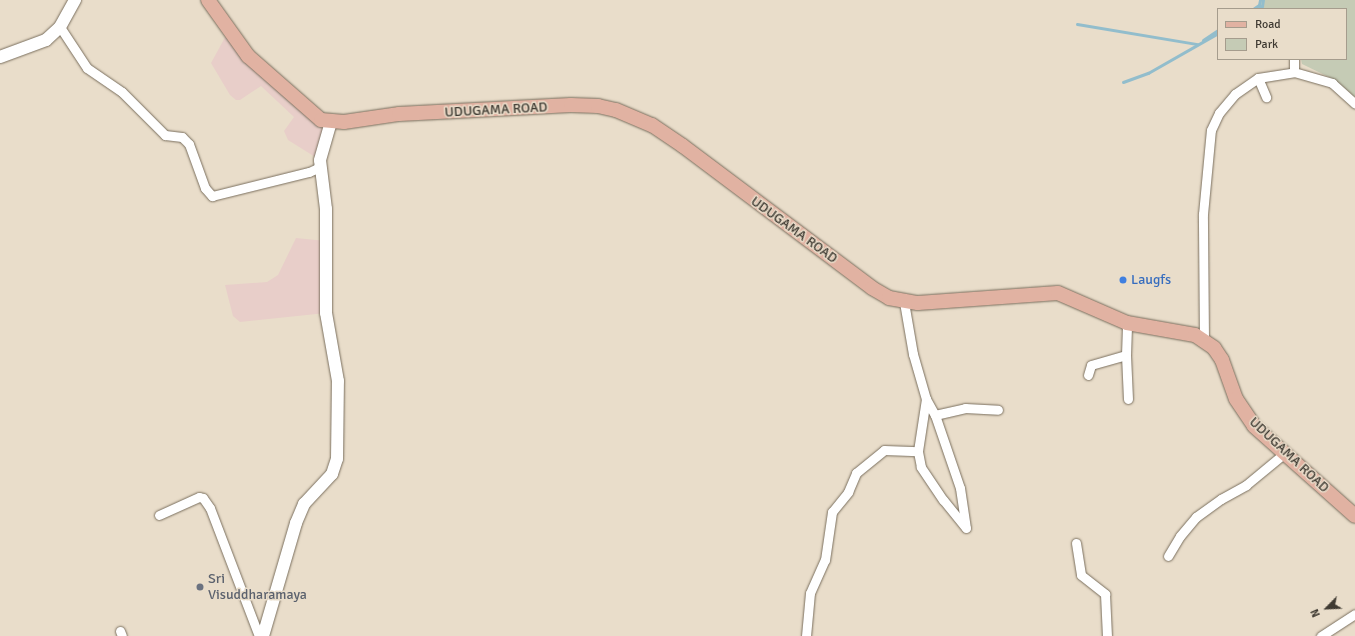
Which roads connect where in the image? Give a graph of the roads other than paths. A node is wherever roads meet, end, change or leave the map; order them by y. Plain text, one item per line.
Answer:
1 (75, 0) edge
2 (208, 0) edge
3 (60, 27) junction
4 (0, 57) edge
5 (1294, 60) edge
6 (1294, 72) junction
7 (1258, 78) junction
8 (1266, 97) dead end
9 (1355, 104) edge
10 (331, 122) junction
11 (320, 160) junction
12 (904, 302) junction
13 (1127, 322) junction
14 (1204, 340) junction
15 (1126, 355) junction
16 (1088, 375) dead end
17 (926, 399) junction
18 (1128, 399) dead end
19 (998, 410) dead end
20 (935, 415) junction
21 (918, 451) junction
22 (1286, 452) junction
23 (159, 515) dead end
24 (1355, 516) edge
25 (1076, 543) dead end
26 (1168, 556) dead end
27 (1355, 614) edge
28 (259, 636) edge
29 (263, 636) edge
30 (806, 636) edge
31 (1107, 636) edge
32 (1321, 636) edge

1 - 3 main road
2 - 10 main road, UDUGAMA ROAD
3 - 4 main road
3 - 11 street
5 - 6 street
6 - 7 street
6 - 9 street
7 - 8 street
7 - 14 street
10 - 11 main road
10 - 12 main road, UDUGAMA ROAD
11 - 29 main road
12 - 13 main road, UDUGAMA ROAD
12 - 17 street
13 - 14 main road, UDUGAMA ROAD
13 - 15 street
14 - 22 main road, UDUGAMA ROAD
15 - 16 street
15 - 18 street
17 - 20 street
17 - 21 street
19 - 20 street
20 - 21 street
21 - 30 street
22 - 24 main road, UDUGAMA ROAD
22 - 26 street
23 - 28 street
25 - 31 street
27 - 32 street

